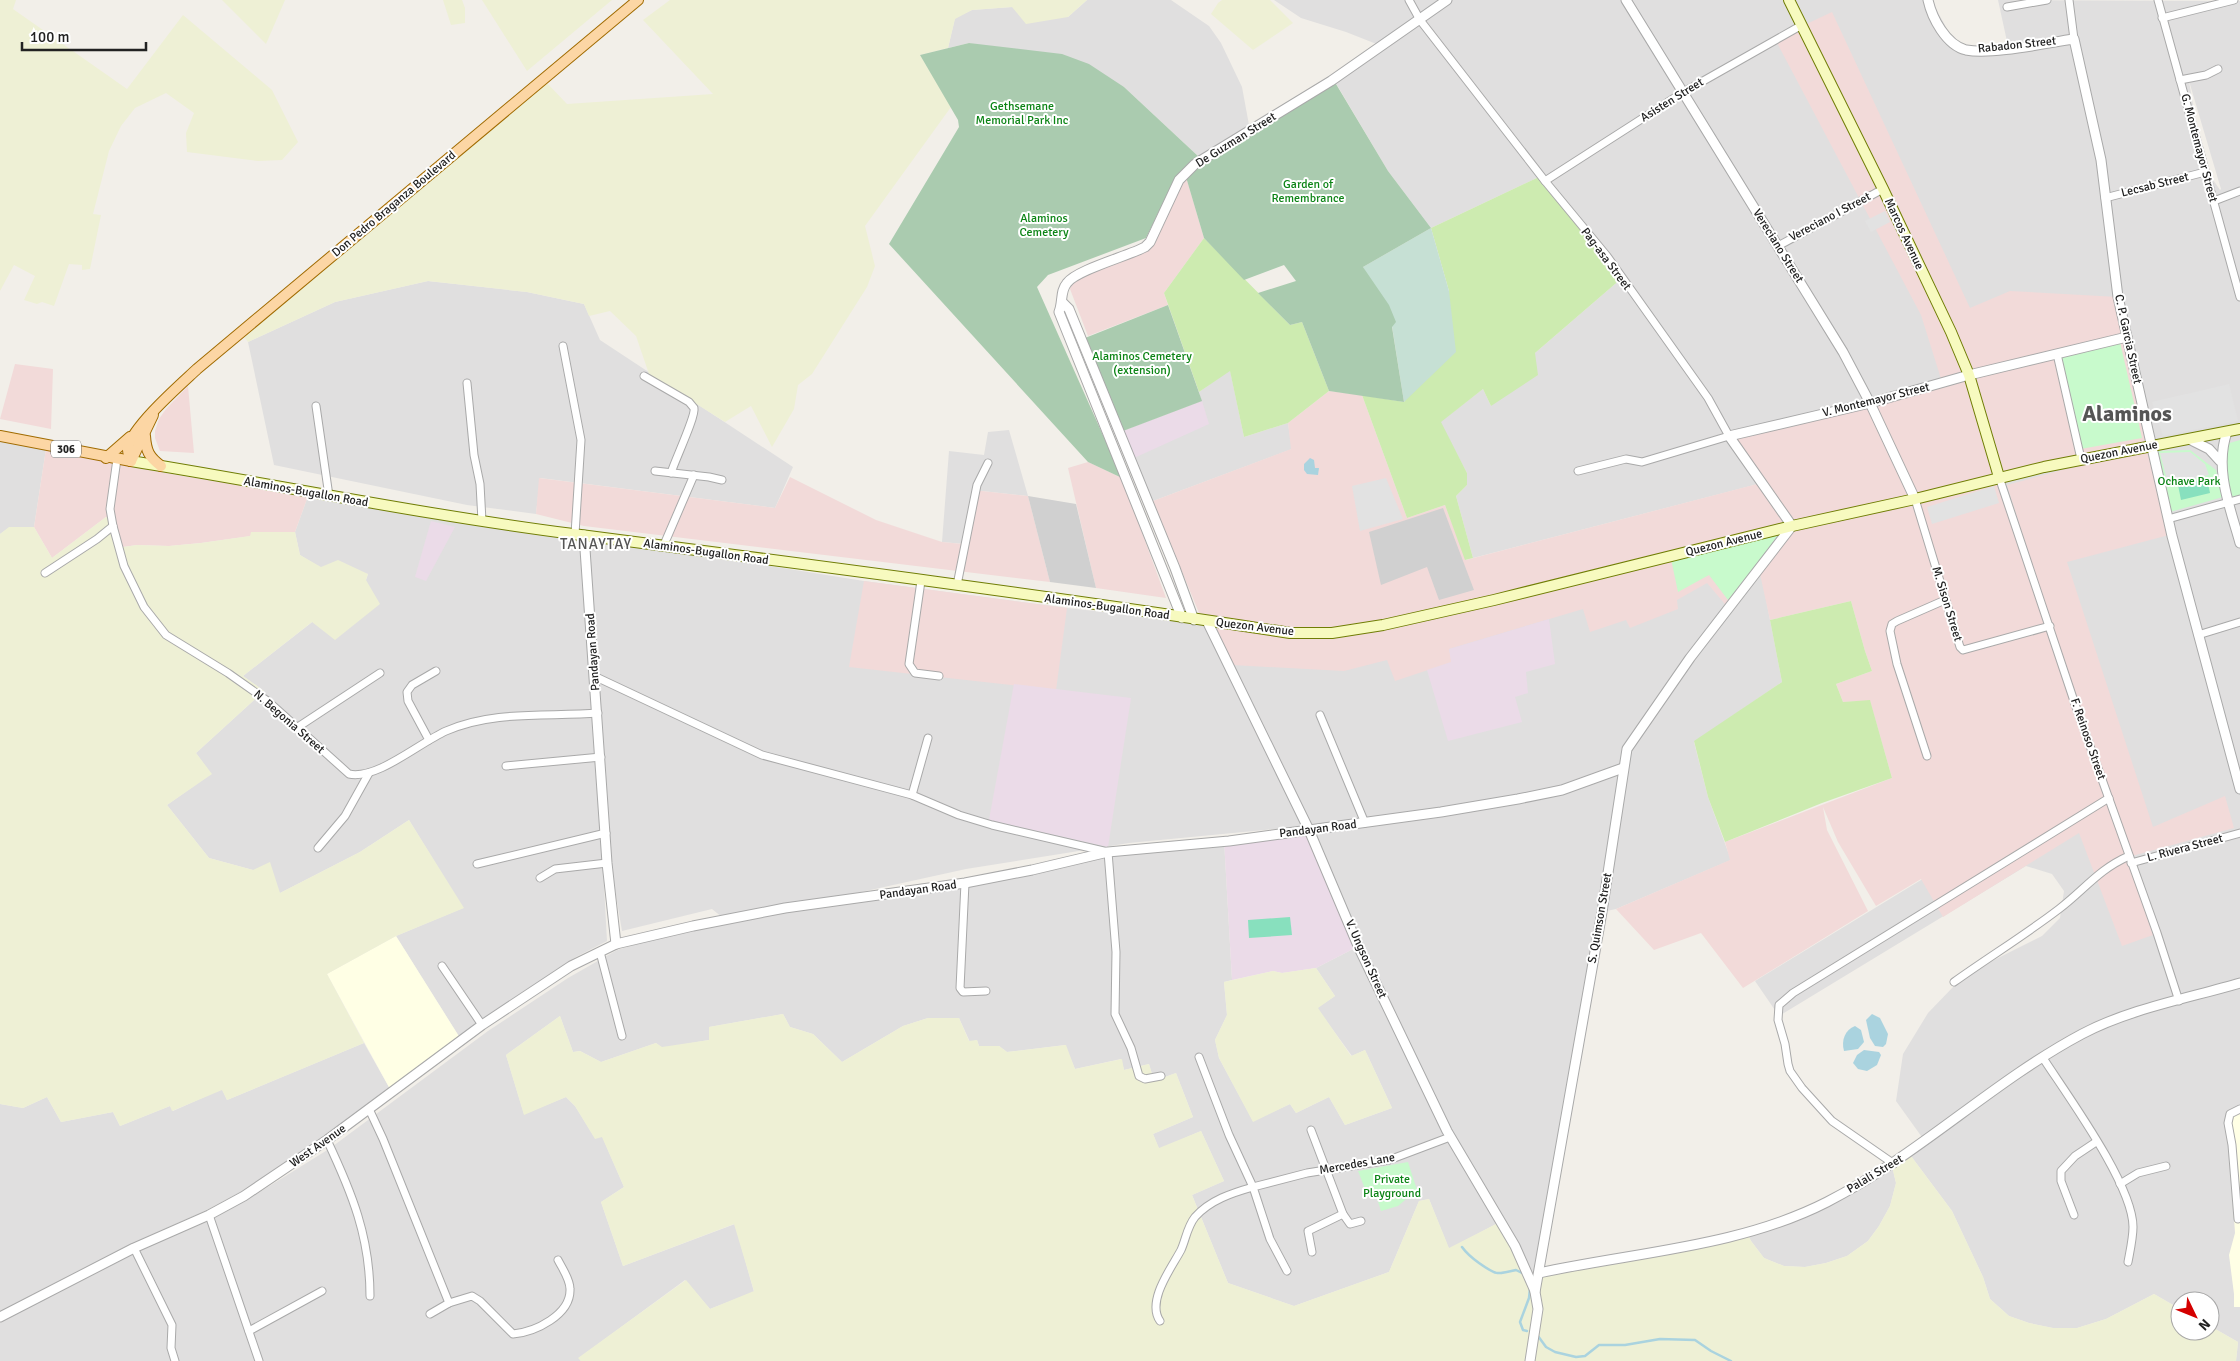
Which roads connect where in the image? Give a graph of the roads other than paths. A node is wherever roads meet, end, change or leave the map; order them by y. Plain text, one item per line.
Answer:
1 (638, 0) edge
2 (1409, 0) edge
3 (1447, 0) edge
4 (1626, 0) edge
5 (1789, 0) edge
6 (1928, 0) edge
7 (2047, 0) edge
8 (2069, 0) edge
9 (2158, 0) edge
10 (2234, 0) edge
11 (2007, 7) dead end
12 (2162, 18) junction
13 (1420, 20) junction
14 (1802, 25) junction
15 (2074, 39) junction
16 (2218, 70) dead end
17 (2180, 80) junction
18 (1682, 93) junction
19 (2204, 172) junction
20 (1545, 181) junction
21 (1883, 189) junction
22 (2240, 191) edge
23 (2105, 198) junction
24 (2214, 201) junction
25 (1778, 246) junction
26 (2240, 297) edge
27 (1066, 306) junction
28 (2127, 337) junction
29 (563, 346) dead end
30 (2057, 354) junction
31 (1969, 375) junction
32 (644, 376) dead end
33 (1099, 381) junction
34 (467, 383) dead end
35 (1089, 384) junction
36 (1870, 403) junction
37 (316, 406) dead end
38 (155, 412) junction
39 (141, 423) junction
40 (2240, 429) edge
41 (2227, 432) junction
42 (145, 434) junction
43 (0, 436) edge
44 (1729, 436) junction
45 (2189, 439) junction
46 (2152, 445) junction
47 (111, 458) junction
48 (2081, 459) junction
49 (2220, 461) junction
50 (132, 462) junction
51 (988, 463) dead end
52 (161, 466) junction
53 (1578, 471) dead end
54 (655, 472) dead end
55 (671, 473) junction
56 (694, 475) junction
57 (1999, 477) junction
58 (1138, 478) junction
59 (722, 480) dead end
60 (1127, 483) junction
61 (329, 496) junction
62 (1915, 499) junction
63 (2240, 499) edge
64 (2229, 503) junction
65 (2168, 519) junction
66 (482, 520) junction
67 (1157, 523) junction
68 (112, 526) junction
69 (1792, 526) junction
70 (1145, 528) junction
71 (580, 535) junction
72 (2240, 543) edge
73 (663, 547) junction
74 (1175, 568) junction
75 (45, 573) dead end
76 (1164, 573) junction
77 (921, 581) junction
78 (957, 585) junction
79 (1945, 600) junction
80 (1182, 618) junction
81 (1194, 620) junction
82 (1207, 621) junction
83 (2240, 622) edge
84 (2050, 626) junction
85 (2198, 635) junction
86 (436, 671) dead end
87 (380, 673) dead end
88 (594, 676) junction
89 (939, 676) dead end
90 (598, 713) junction
91 (1320, 715) dead end
92 (298, 727) junction
93 (928, 738) dead end
94 (429, 740) junction
95 (1927, 756) dead end
96 (601, 757) junction
97 (506, 766) dead end
98 (1623, 768) junction
99 (369, 773) junction
100 (2240, 789) edge
101 (912, 795) junction
102 (2109, 798) junction
103 (1365, 823) junction
104 (1309, 830) junction
105 (2240, 832) edge
106 (606, 833) junction
107 (318, 848) dead end
108 (1108, 852) junction
109 (2130, 859) junction
110 (607, 863) junction
111 (477, 864) dead end
112 (540, 878) dead end
113 (965, 883) junction
114 (616, 944) junction
115 (600, 952) junction
116 (442, 966) dead end
117 (1954, 982) dead end
118 (2240, 983) edge
119 (986, 991) dead end
120 (2179, 1001) junction
121 (482, 1025) junction
122 (622, 1036) dead end
123 (1199, 1056) dead end
124 (2043, 1058) junction
125 (1161, 1076) dead end
126 (369, 1109) junction
127 (2240, 1109) edge
128 (1311, 1130) dead end
129 (1450, 1137) junction
130 (327, 1140) junction
131 (2096, 1142) junction
132 (1894, 1164) junction
133 (2166, 1166) dead end
134 (1326, 1169) junction
135 (2120, 1184) junction
136 (1253, 1187) junction
137 (1343, 1214) junction
138 (209, 1215) junction
139 (2074, 1215) dead end
140 (2238, 1220) dead end
141 (1361, 1222) dead end
142 (134, 1248) junction
143 (1312, 1252) dead end
144 (558, 1260) dead end
145 (2128, 1262) dead end
146 (1287, 1271) dead end
147 (1539, 1273) junction
148 (322, 1290) dead end
149 (1535, 1292) junction
150 (370, 1296) dead end
151 (449, 1303) junction
152 (430, 1314) dead end
153 (0, 1316) edge
154 (1160, 1321) dead end
155 (249, 1331) junction
156 (175, 1361) edge
157 (258, 1361) edge
158 (1530, 1361) edge

1 - 38 main road, Don Pedro Braganza Boulevard
2 - 13 street, Pag-asa Street
3 - 13 street, De Guzman Street
4 - 18 street, Vereciano Street
5 - 14 main road, Marcos Avenue
6 - 15 street, Rabadon Street
7 - 11 street
8 - 15 street, C. P. Garcia Street
9 - 12 street, G. Montemayor Street
10 - 12 street
12 - 17 street, G. Montemayor Street
13 - 20 street, Pag-asa Street
13 - 27 street, De Guzman Street
14 - 18 street, Asisten Street
14 - 21 main road, Marcos Avenue
15 - 23 street, C. P. Garcia Street
16 - 17 street
17 - 19 street, G. Montemayor Street
18 - 20 street, Asisten Street
18 - 25 street, Vereciano Street
19 - 23 street, Lecsab Street
19 - 24 street, G. Montemayor Street
20 - 44 street, Pag-asa Street
21 - 25 street, Vereciano I Street
21 - 31 main road, Marcos Avenue
22 - 24 street
23 - 28 street, C. P. Garcia Street
24 - 26 street, G. Montemayor Street
25 - 36 street, Vereciano Street
27 - 33 street
27 - 35 street, De Guzman Street
28 - 30 street, V. Montemayor Street
28 - 46 street, C. P. Garcia Street
29 - 71 street
30 - 31 street, V. Montemayor Street
30 - 48 street
31 - 36 street, V. Montemayor Street
31 - 57 main road, Marcos Avenue
32 - 55 street
33 - 35 street
33 - 58 street
34 - 66 street
35 - 60 street, De Guzman Street
36 - 44 street, V. Montemayor Street
36 - 62 street, Vereciano Street
37 - 61 street
38 - 39 main road, Don Pedro Braganza Boulevard
38 - 42 main road, Don Pedro Braganza Boulevard
39 - 47 main road
39 - 50 main road, Don Pedro Braganza Boulevard
40 - 41 main road, Quezon Avenue
41 - 45 main road, Quezon Avenue
41 - 49 street
42 - 50 main road, Don Pedro Braganza Boulevard
42 - 52 main road
43 - 47 main road, Alaminos-Bugallon Road / 306
44 - 53 street, V. Montemayor Street
44 - 69 street, Pag-asa Street
45 - 46 main road, Quezon Avenue
45 - 49 street
46 - 48 main road, Quezon Avenue
46 - 65 street, C. P. Garcia Street
47 - 50 main road, Alaminos-Bugallon Road / 306
47 - 68 street, N. Begonia Street
48 - 57 main road, Quezon Avenue
49 - 64 street
50 - 52 main road, Alaminos-Bugallon Road / 306
51 - 78 street
52 - 61 main road, Alaminos-Bugallon Road / 306
54 - 55 street
55 - 56 street
56 - 59 street
56 - 73 street
57 - 62 main road, Quezon Avenue / 306
57 - 84 street, F. Reinoso Street
58 - 60 street
58 - 67 street
60 - 70 street, De Guzman Street
61 - 66 main road, Alaminos-Bugallon Road / 306
62 - 69 main road, Quezon Avenue / 306
62 - 79 street, M. Sison Street
63 - 64 street
64 - 65 street
64 - 72 street
65 - 85 street, C. P. Garcia Street
66 - 71 main road, Alaminos-Bugallon Road / 306
67 - 70 street
67 - 74 street
68 - 75 street
68 - 92 street, N. Begonia Street
69 - 82 main road, Quezon Avenue / 306
69 - 98 street, S. Quimson Street
70 - 76 street, De Guzman Street
71 - 73 main road, Alaminos-Bugallon Road / 306
71 - 88 street, Pandayan Road
73 - 77 main road, Alaminos-Bugallon Road / 306
74 - 76 street
74 - 81 street
76 - 80 street, De Guzman Street
77 - 78 main road, Alaminos-Bugallon Road / 306
77 - 89 street
78 - 80 main road, Alaminos-Bugallon Road / 306
79 - 84 street, M. Sison Street
79 - 95 street
80 - 81 main road, Alaminos-Bugallon Road / 306
81 - 82 main road, Alaminos-Bugallon Road / 306
82 - 104 street, V. Ungson Street
83 - 85 street
84 - 102 street, F. Reinoso Street
85 - 100 street, C. P. Garcia Street
86 - 94 street
87 - 92 street
88 - 90 street, Pandayan Road
88 - 101 street
90 - 94 street
90 - 96 street, Pandayan Road
91 - 103 street
92 - 99 street, N. Begonia Street
93 - 101 street
94 - 99 street
96 - 97 street
96 - 106 street, Pandayan Road
98 - 103 street, Pandayan Road
98 - 147 street, S. Quimson Street
99 - 107 street
101 - 108 street
102 - 109 street, F. Reinoso Street
102 - 132 street
103 - 104 street, Pandayan Road
104 - 108 street, Pandayan Road
104 - 129 street, V. Ungson Street
105 - 109 street, L. Rivera Street
106 - 110 street, Pandayan Road
106 - 111 street
108 - 113 street, Pandayan Road
108 - 125 street
109 - 117 street, L. Rivera Street
109 - 120 street, F. Reinoso Street
110 - 112 street
110 - 114 street, Pandayan Road
113 - 114 street, Pandayan Road
113 - 119 street
114 - 115 street, West Avenue
115 - 121 street, West Avenue
115 - 122 street
116 - 121 street
118 - 120 street, Palali Street
120 - 124 street, Palali Street
121 - 126 street, West Avenue
123 - 136 street
124 - 131 street
124 - 132 street, Palali Street
126 - 130 street, West Avenue
126 - 151 street
127 - 140 street
128 - 134 street
129 - 134 street, Mercedes Lane
129 - 149 street, V. Ungson Street
130 - 138 street, West Avenue
130 - 150 street
131 - 135 street
131 - 139 street
132 - 147 street, Palali Street
133 - 135 street
134 - 136 street, Mercedes Lane
134 - 137 street
135 - 145 street
136 - 146 street
136 - 154 street, Mercedes Lane
137 - 141 street
137 - 143 street
138 - 142 street, West Avenue
138 - 155 street
142 - 153 street, West Avenue
142 - 156 street
144 - 151 street
147 - 149 street, S. Quimson Street
148 - 155 street
149 - 158 street, S. Quimson Street
151 - 152 street
155 - 157 street

